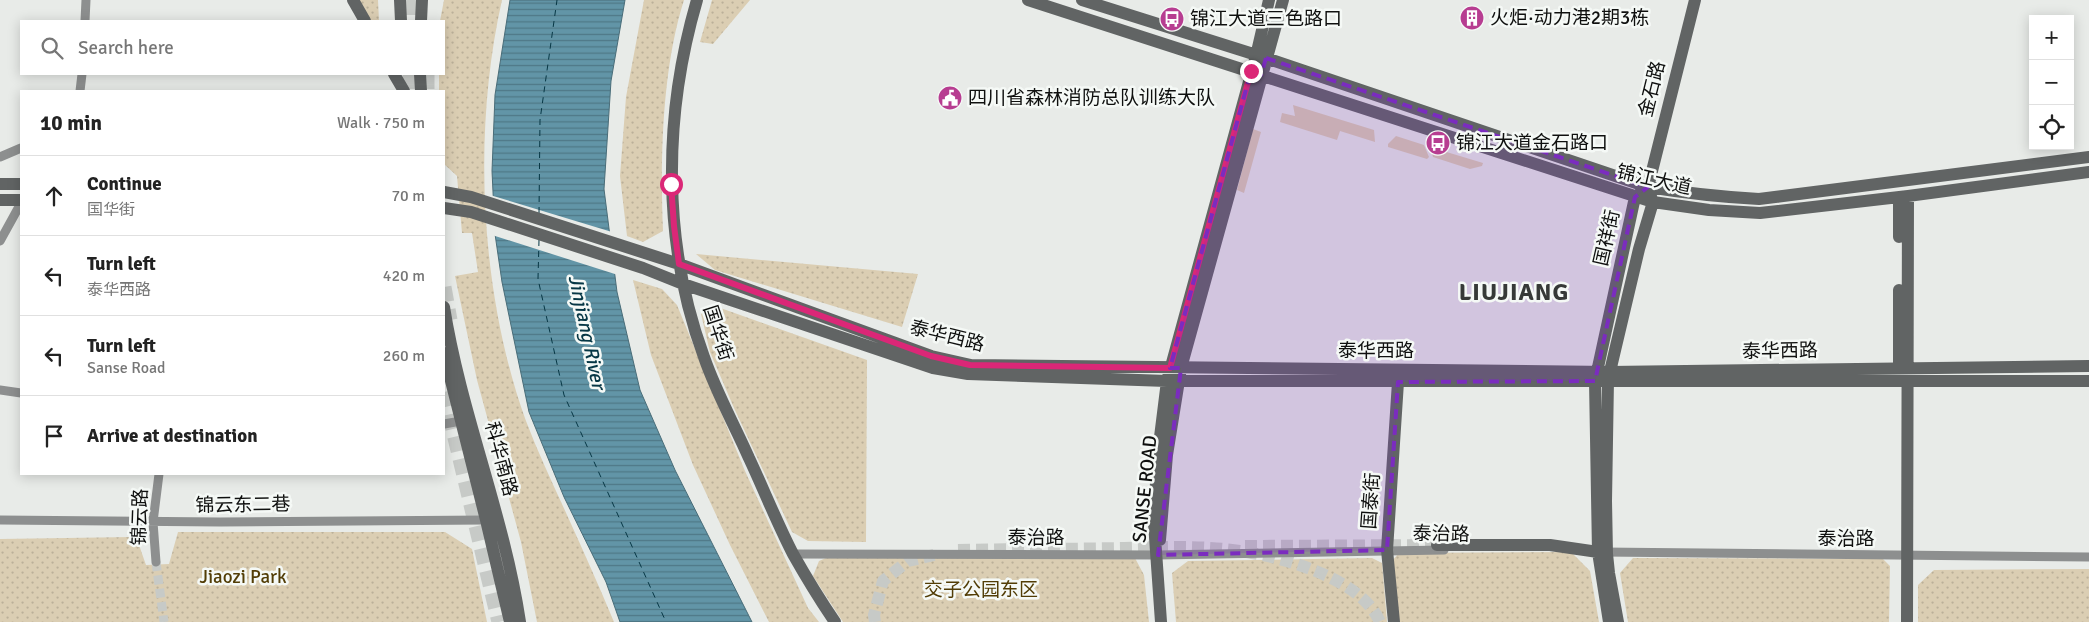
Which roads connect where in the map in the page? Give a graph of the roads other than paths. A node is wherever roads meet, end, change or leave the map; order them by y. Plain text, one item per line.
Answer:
1 (86, 0) edge
2 (353, 0) edge
3 (400, 0) edge
4 (422, 0) edge
5 (697, 0) edge
6 (1028, 0) edge
7 (1082, 0) edge
8 (1269, 0) edge
9 (1283, 0) edge
10 (1695, 0) edge
11 (85, 20) edge
12 (364, 20) edge
13 (401, 20) edge
14 (421, 20) edge
15 (1261, 57) junction
16 (1256, 73) junction
17 (82, 75) edge
18 (395, 75) edge
19 (403, 75) edge
20 (420, 75) edge
21 (80, 90) edge
22 (403, 90) edge
23 (404, 90) edge
24 (420, 90) edge
25 (20, 148) edge
26 (0, 157) edge
27 (2089, 157) edge
28 (2089, 172) edge
29 (0, 184) edge
30 (20, 184) edge
31 (1648, 187) junction
32 (445, 192) edge
33 (1635, 197) junction
34 (1903, 197) junction
35 (0, 200) edge
36 (20, 201) edge
37 (1653, 202) junction
38 (20, 203) edge
39 (445, 208) edge
40 (0, 241) edge
41 (679, 264) junction
42 (683, 284) junction
43 (445, 313) tunnel mouth
44 (445, 357) edge
45 (2089, 366) edge
46 (1176, 368) junction
47 (1903, 374) junction
48 (1603, 376) junction
49 (1172, 381) junction
50 (2089, 381) edge
51 (1398, 382) junction
52 (0, 390) edge
53 (20, 393) edge
54 (461, 421) junction
55 (445, 424) edge
56 (159, 475) edge
57 (0, 520) edge
58 (486, 520) junction
59 (154, 522) junction
60 (1437, 545) tunnel mouth
61 (1387, 550) junction
62 (1602, 553) junction
63 (793, 554) junction
64 (1158, 555) junction
65 (1902, 556) junction
66 (2089, 556) edge
67 (156, 562) tunnel mouth
68 (510, 622) edge
69 (520, 622) edge
70 (835, 622) edge
71 (1161, 622) edge
72 (1394, 622) edge
73 (1609, 622) edge
74 (1618, 622) edge
75 (1898, 622) edge
76 (1907, 622) edge

1 - 11 street
2 - 12 street
3 - 13 street
4 - 14 street
5 - 41 street, 国华街
6 - 16 street, 锦江大道
7 - 15 street, 锦江大道
8 - 15 street, SANSE ROAD
9 - 15 street, SANSE ROAD
10 - 31 street, 金石路
15 - 16 street, SANSE ROAD
15 - 31 street, 锦江大道
16 - 33 street, 锦江大道
16 - 46 street, SANSE ROAD
17 - 21 street
18 - 22 street
19 - 23 street
20 - 24 street
25 - 26 street
27 - 31 street, 锦江大道
28 - 34 street, 锦江大道
29 - 30 street
31 - 33 street, 国祥街
31 - 37 street
32 - 41 street, 泰华西路
33 - 37 street, 锦江大道
33 - 48 street, 国祥街
34 - 37 street, 锦江大道
34 - 47 street
35 - 36 street
37 - 48 street, 国祥街
38 - 40 street
39 - 42 street, 泰华西路
41 - 42 street, 国华街
41 - 46 street, 泰华西路
42 - 49 street, 泰华西路
42 - 63 street, 国华街
43 - 69 street, 科华南路
44 - 54 street, 科华南路
45 - 47 street, 泰华西路
46 - 48 street, 泰华西路
46 - 49 street, SANSE ROAD
47 - 48 street, 泰华西路
47 - 50 street, 泰华西路
47 - 65 street
48 - 51 street, 泰华西路
48 - 62 street, 国祥街
49 - 51 street, 泰华西路
49 - 64 street, SANSE ROAD
51 - 61 street, 国泰街
52 - 53 street
54 - 55 street
54 - 58 street, 科华南路
56 - 59 street, 锦云路
57 - 59 street, 锦云东二巷
58 - 59 street, 锦云东二巷
58 - 68 street, 科华南路
59 - 67 street, 锦云路
60 - 62 street
61 - 62 street, 泰治路
61 - 64 street, 泰治路
61 - 72 street, 国泰街
62 - 65 street, 泰治路
62 - 73 street, 国祥街
62 - 74 street, 国祥街
63 - 64 street, 泰治路
63 - 70 street, 国华街
64 - 71 street, SANSE ROAD
65 - 66 street, 泰治路
65 - 75 street
65 - 76 street

